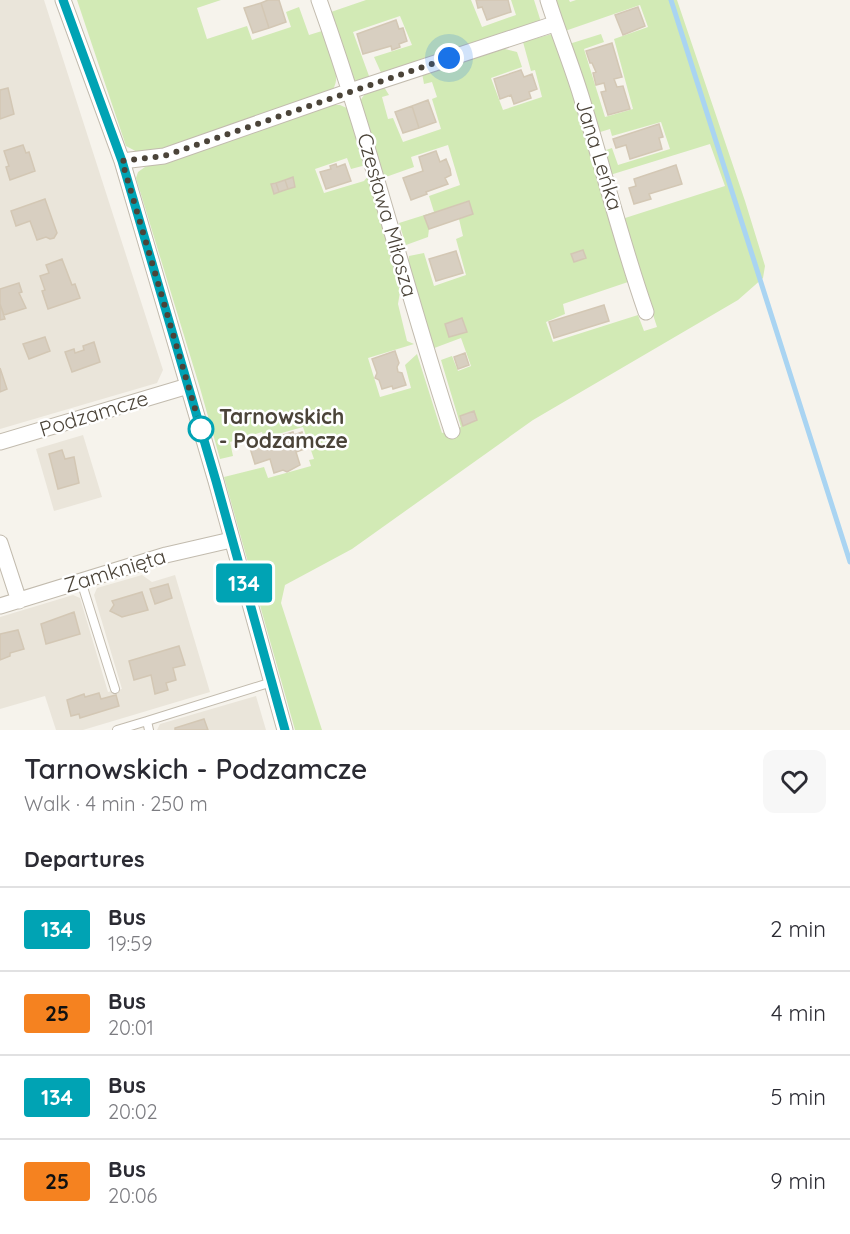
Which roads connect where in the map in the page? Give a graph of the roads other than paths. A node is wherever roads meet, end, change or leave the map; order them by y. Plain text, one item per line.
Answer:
1 (63, 0) edge
2 (319, 0) edge
3 (548, 0) edge
4 (554, 24) junction
5 (350, 92) junction
6 (122, 161) junction
7 (646, 312) dead end
8 (188, 386) junction
9 (452, 431) dead end
10 (0, 442) edge
11 (231, 540) junction
12 (0, 543) edge
13 (81, 581) junction
14 (19, 601) junction
15 (0, 606) edge
16 (272, 682) junction
17 (115, 689) dead end
18 (147, 721) junction
19 (117, 730) edge
20 (149, 730) edge
21 (285, 730) edge

1 - 6 street
2 - 5 street, Czesława Miłosza
3 - 4 street, Jana Leńka
4 - 5 street
4 - 7 street, Jana Leńka
5 - 6 street
5 - 9 street, Czesława Miłosza
6 - 8 street
8 - 10 street, Podzamcze
8 - 11 street
11 - 13 street, Zamknięta
11 - 16 street
12 - 14 street
13 - 14 street, Zamknięta
13 - 17 lane
14 - 15 street, Zamknięta
16 - 18 lane
16 - 21 street
18 - 19 lane
18 - 20 lane

